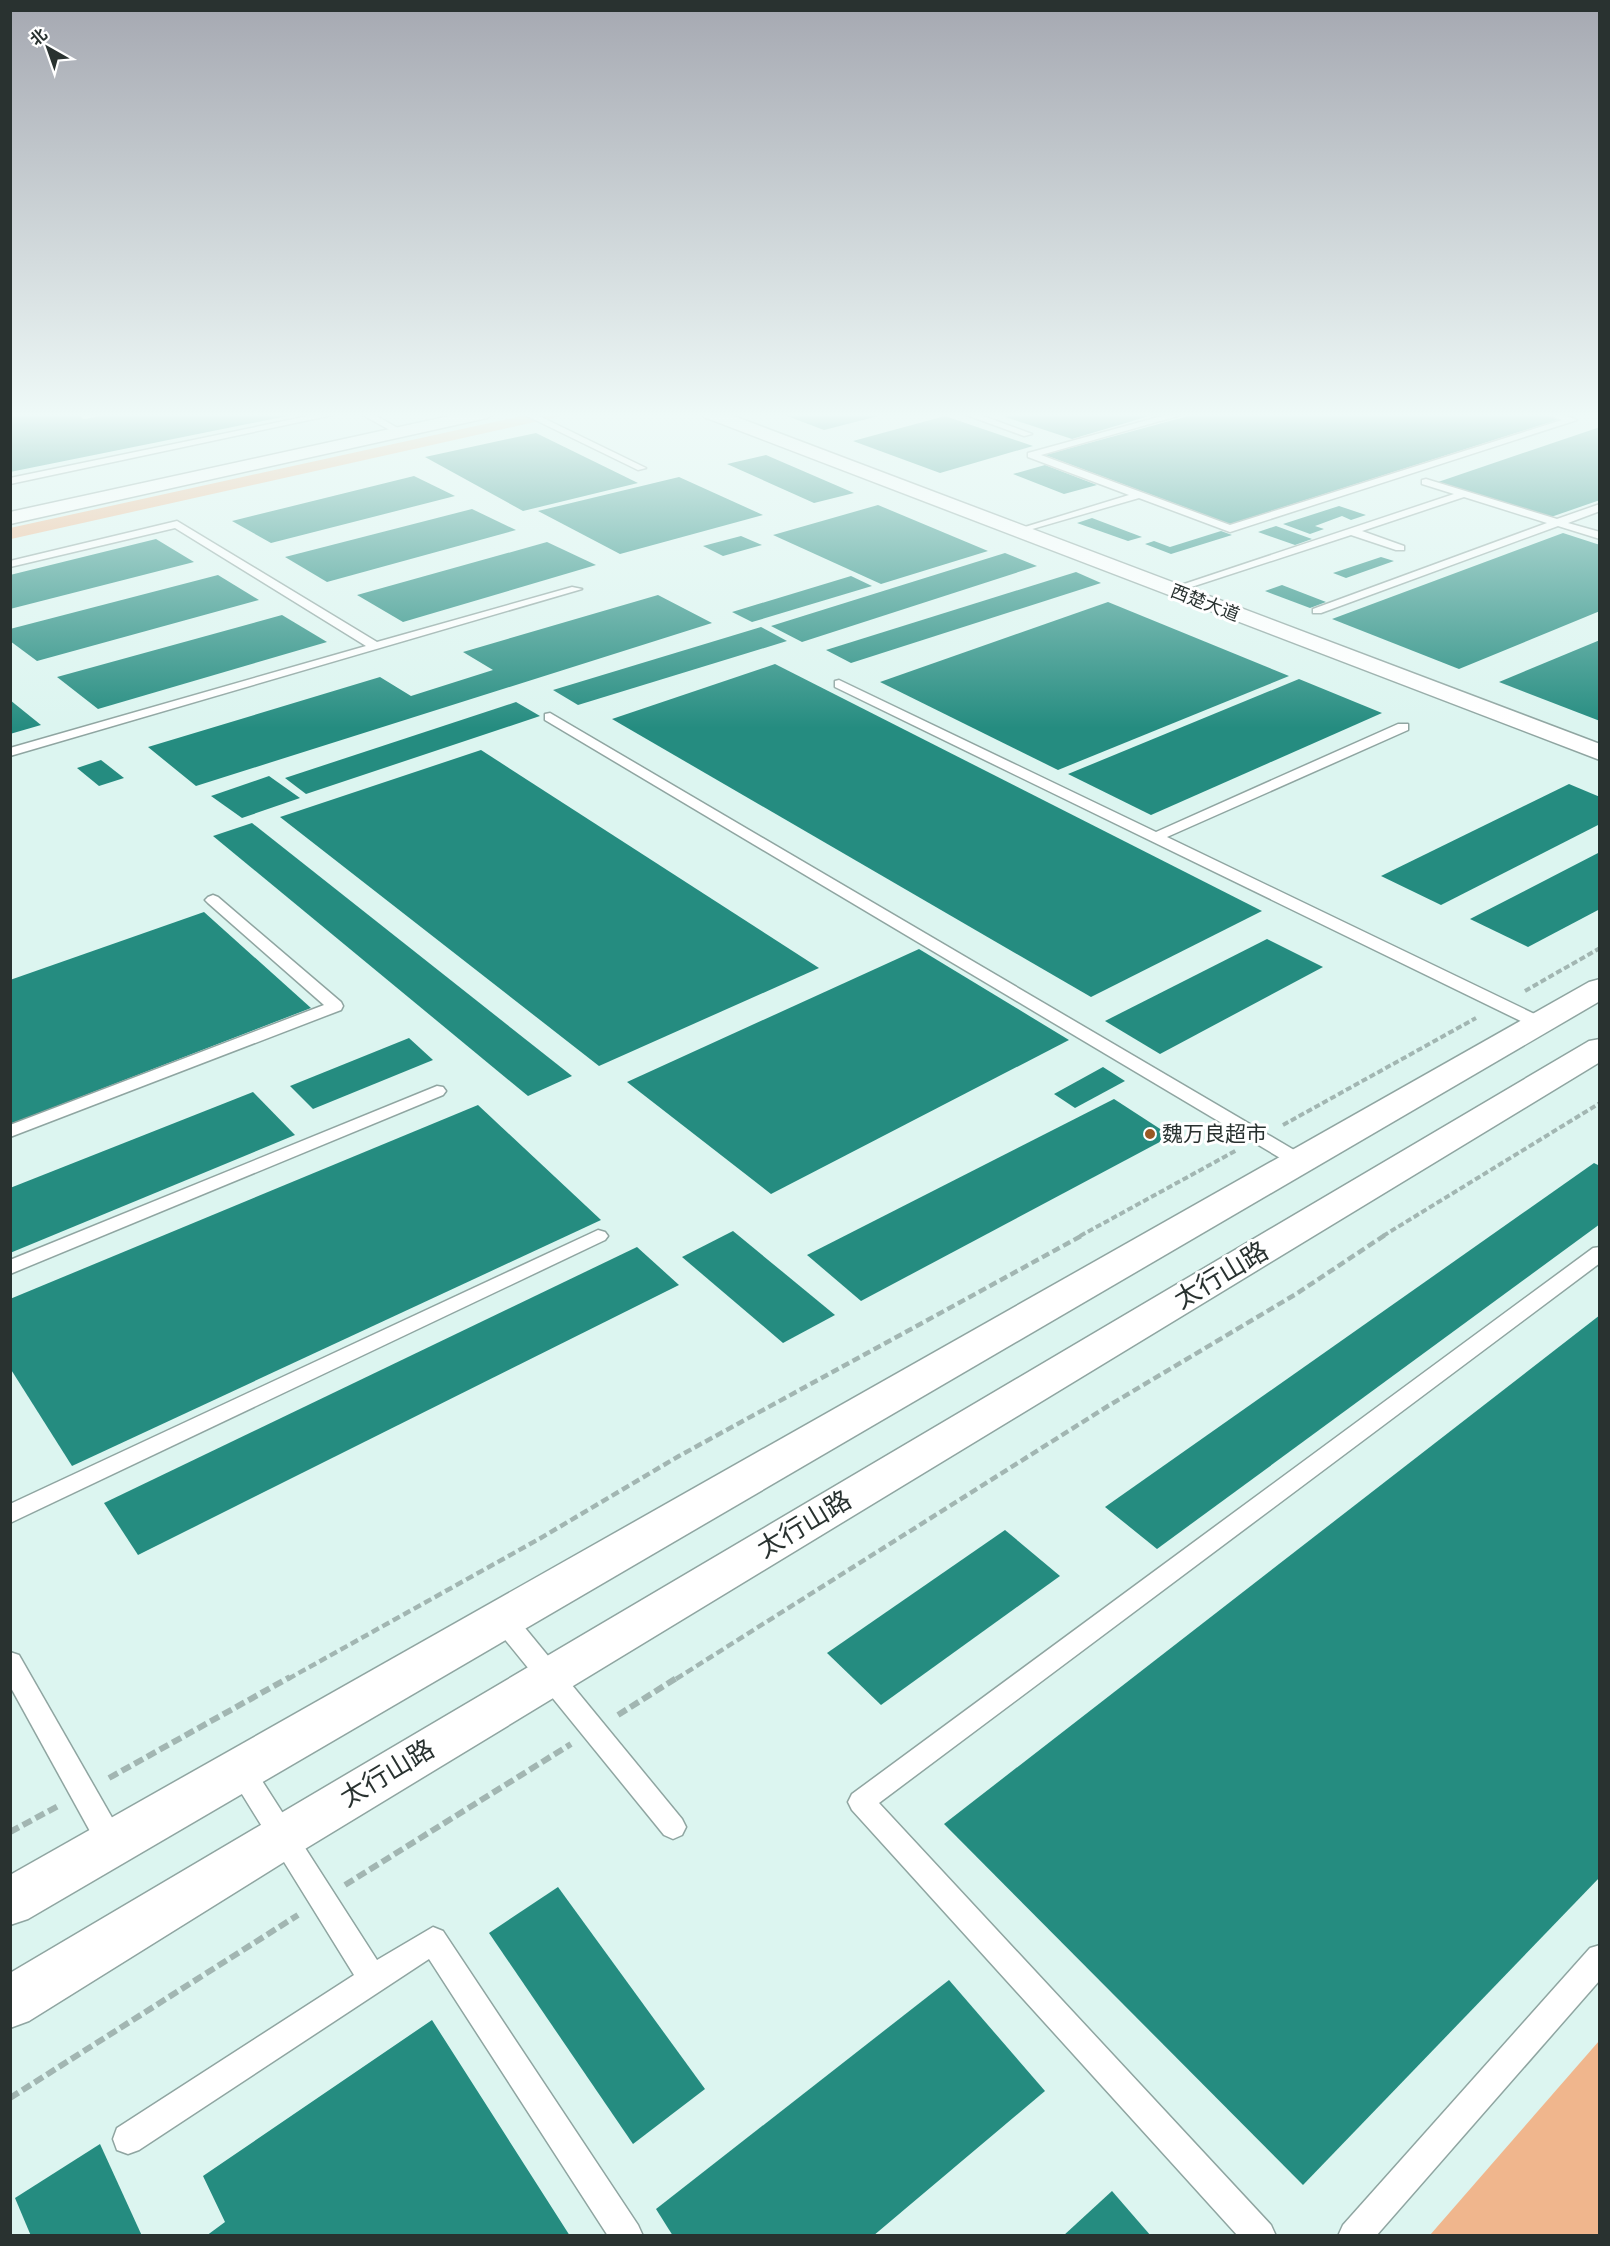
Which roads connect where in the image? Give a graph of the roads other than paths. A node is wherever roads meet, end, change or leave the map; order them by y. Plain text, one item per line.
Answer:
1 (982, 518) edge
2 (1065, 518) edge
3 (1198, 518) edge
4 (1265, 518) edge
5 (1391, 518) edge
6 (1540, 518) edge
7 (1571, 518) edge
8 (1557, 523) junction
9 (1351, 531) junction
10 (1019, 532) junction
11 (1599, 536) edge
12 (1400, 548) dead end
13 (10, 564) edge
14 (576, 589) dead end
15 (1172, 590) junction
16 (1317, 611) dead end
17 (376, 647) junction
18 (839, 684) dead end
19 (550, 717) dead end
20 (1402, 727) dead end
21 (10, 752) edge
22 (1599, 753) edge
23 (1156, 837) junction
24 (213, 900) dead end
25 (1599, 988) edge
26 (1539, 1023) junction
27 (1599, 1048) edge
28 (437, 1091) dead end
29 (10, 1132) edge
30 (1299, 1161) junction
31 (598, 1236) dead end
32 (1599, 1253) edge
33 (10, 1268) edge
34 (10, 1514) edge
35 (503, 1619) junction
36 (10, 1662) edge
37 (550, 1676) junction
38 (241, 1770) junction
39 (673, 1827) dead end
40 (283, 1836) junction
41 (112, 1844) junction
42 (10, 1902) edge
43 (1599, 1958) edge
44 (373, 1980) junction
45 (10, 2003) edge
46 (128, 2139) dead end
47 (627, 2235) edge
48 (1260, 2235) edge
49 (1354, 2235) edge

1 - 10 street, 西楚大道
2 - 10 lane
3 - 4 lane
5 - 9 lane
6 - 8 lane
7 - 8 lane
8 - 11 lane
8 - 16 lane
9 - 12 lane
9 - 15 lane
10 - 15 street, 西楚大道
13 - 17 lane
14 - 17 lane
15 - 22 street, 西楚大道
17 - 21 lane
18 - 23 lane
19 - 30 lane
20 - 23 lane
23 - 26 lane
24 - 29 lane
25 - 26 street
26 - 30 street
27 - 37 street, 太行山路
28 - 33 lane
30 - 35 street
31 - 34 lane
32 - 48 lane
35 - 37 lane
35 - 38 street
36 - 41 lane
37 - 39 lane
37 - 40 street, 太行山路
38 - 40 lane
38 - 41 street
40 - 44 lane
40 - 45 street, 太行山路
41 - 42 street
43 - 49 lane
44 - 46 lane
44 - 47 lane

